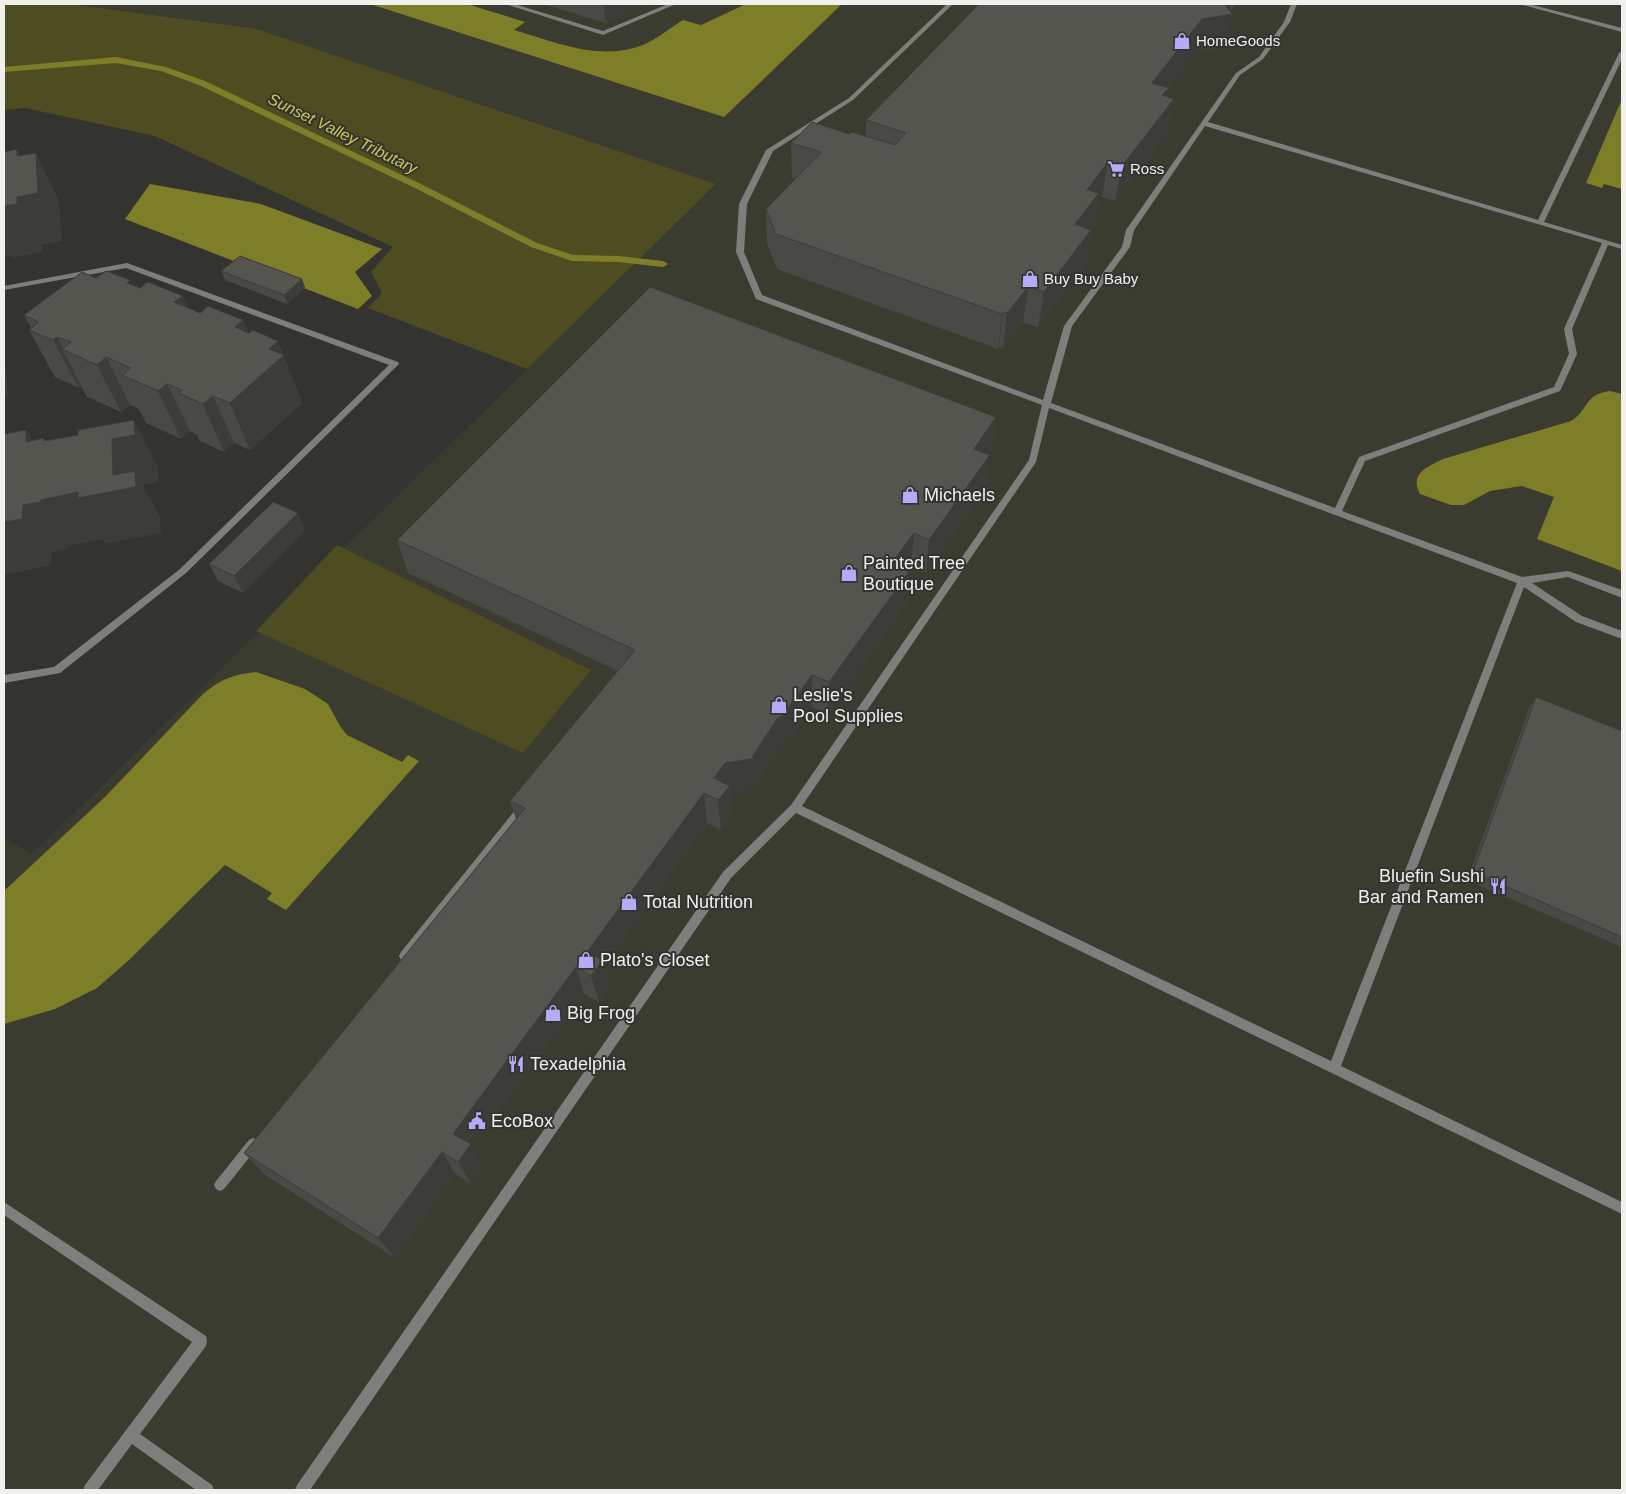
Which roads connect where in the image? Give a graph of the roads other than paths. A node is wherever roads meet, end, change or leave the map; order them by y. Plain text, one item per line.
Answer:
1 (508, 4) edge
2 (673, 4) edge
3 (950, 4) edge
4 (1294, 4) edge
5 (1522, 4) edge
6 (1621, 27) edge
7 (1622, 53) edge
8 (1203, 123) junction
9 (1540, 223) junction
10 (1606, 242) junction
11 (1622, 247) edge
12 (4, 288) edge
13 (1046, 404) junction
14 (1336, 513) junction
15 (1522, 581) junction
16 (1622, 594) edge
17 (1622, 635) edge
18 (4, 679) edge
19 (531, 798) edge
20 (794, 808) junction
21 (398, 965) edge
22 (1334, 1069) junction
23 (263, 1132) edge
24 (220, 1185) dead end
25 (4, 1208) edge
26 (1622, 1208) edge
27 (131, 1435) junction
28 (90, 1490) edge
29 (207, 1490) edge
30 (302, 1490) edge

1 - 2 lane
3 - 13 lane
4 - 8 lane
5 - 6 lane
7 - 9 lane
8 - 9 lane
8 - 13 lane
9 - 10 lane
10 - 11 lane
10 - 14 lane
12 - 18 lane
13 - 14 lane
13 - 20 lane
14 - 15 lane
15 - 16 lane
15 - 17 lane
15 - 22 lane
19 - 21 lane
20 - 22 lane
20 - 30 lane
22 - 26 lane
23 - 24 lane
25 - 27 lane
27 - 28 lane
27 - 29 lane

